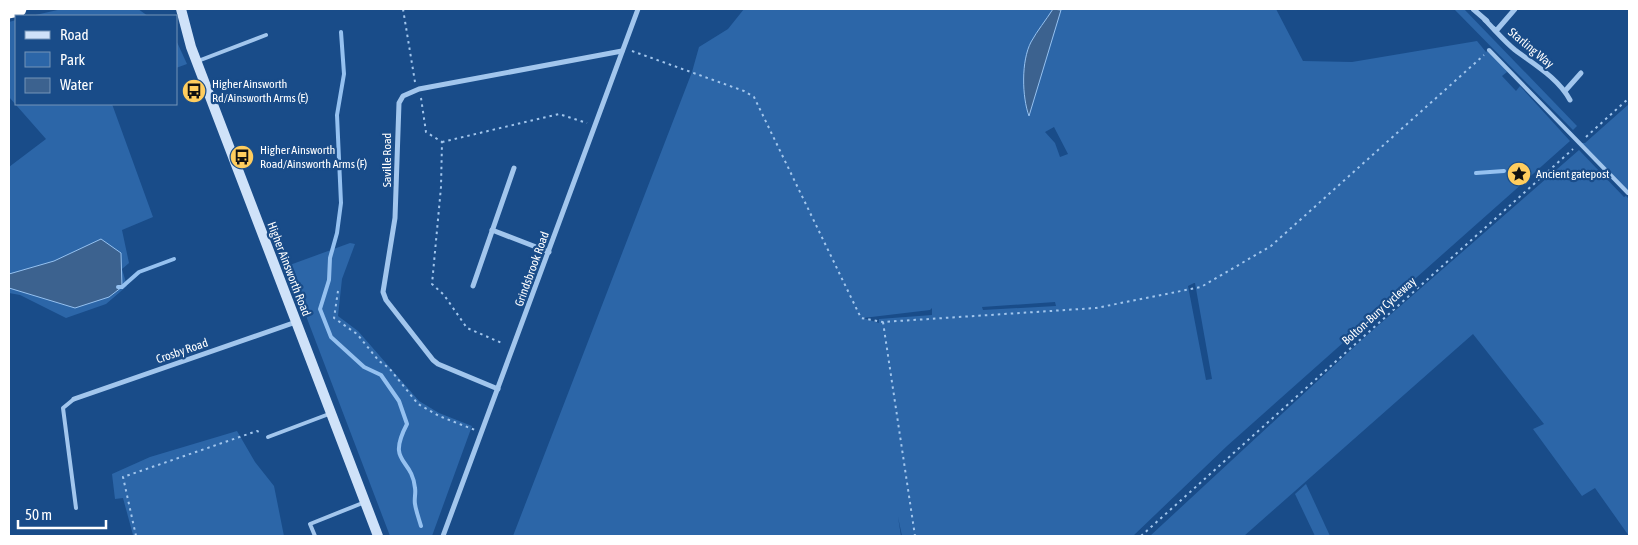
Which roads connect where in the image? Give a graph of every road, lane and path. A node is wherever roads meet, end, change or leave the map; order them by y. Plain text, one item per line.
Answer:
1 (19, 9) edge
2 (181, 9) edge
3 (403, 9) edge
4 (638, 9) edge
5 (1473, 9) edge
6 (1515, 9) edge
7 (9, 11) edge
8 (1485, 20) junction
9 (266, 35) dead end
10 (622, 50) junction
11 (1489, 50) joint
12 (196, 61) junction
13 (1581, 73) dead end
14 (418, 89) junction
15 (1566, 91) junction
16 (1629, 98) edge
17 (1570, 100) dead end
18 (595, 126) junction
19 (442, 142) junction
20 (1579, 143) junction
21 (514, 168) dead end
22 (1628, 193) edge
23 (492, 230) junction
24 (548, 252) junction
25 (473, 286) dead end
26 (338, 291) dead end
27 (296, 322) junction
28 (883, 322) junction
29 (514, 348) junction
30 (498, 389) junction
31 (74, 399) joint
32 (331, 413) junction
33 (481, 433) junction
34 (268, 437) joint
35 (365, 502) junction
36 (76, 508) dead end
37 (136, 536) edge
38 (315, 536) edge
39 (378, 536) edge
40 (443, 536) edge
41 (915, 536) edge
42 (1141, 536) edge

1 - 7 highway
2 - 12 main road, Higher Ainsworth Road
3 - 14 path
4 - 10 street, Grindsbrook Road
5 - 8 street, Starling Way
6 - 8 street, Starling Way
8 - 15 street, Starling Way
9 - 12 lane
10 - 14 street
10 - 18 street, Grindsbrook Road
10 - 28 path
11 - 20 lane
11 - 28 path
12 - 27 main road, Higher Ainsworth Road
13 - 15 street
14 - 19 path
14 - 30 street, Saville Road
15 - 17 street, Starling Way
16 - 20 path, Bolton-Bury Cycleway
18 - 19 path
18 - 24 street, Grindsbrook Road
19 - 29 path
20 - 22 lane
20 - 42 path, Bolton-Bury Cycleway
21 - 23 street
23 - 24 street
23 - 25 street
24 - 29 street, Grindsbrook Road
26 - 33 path
27 - 31 street, Crosby Road
27 - 32 main road, Higher Ainsworth Road
28 - 41 path
29 - 30 street, Grindsbrook Road
30 - 33 street, Grindsbrook Road
31 - 36 lane
32 - 34 lane
32 - 35 main road, Higher Ainsworth Road
33 - 40 street, Grindsbrook Road
34 - 37 path
35 - 38 lane
35 - 39 main road, Higher Ainsworth Road

